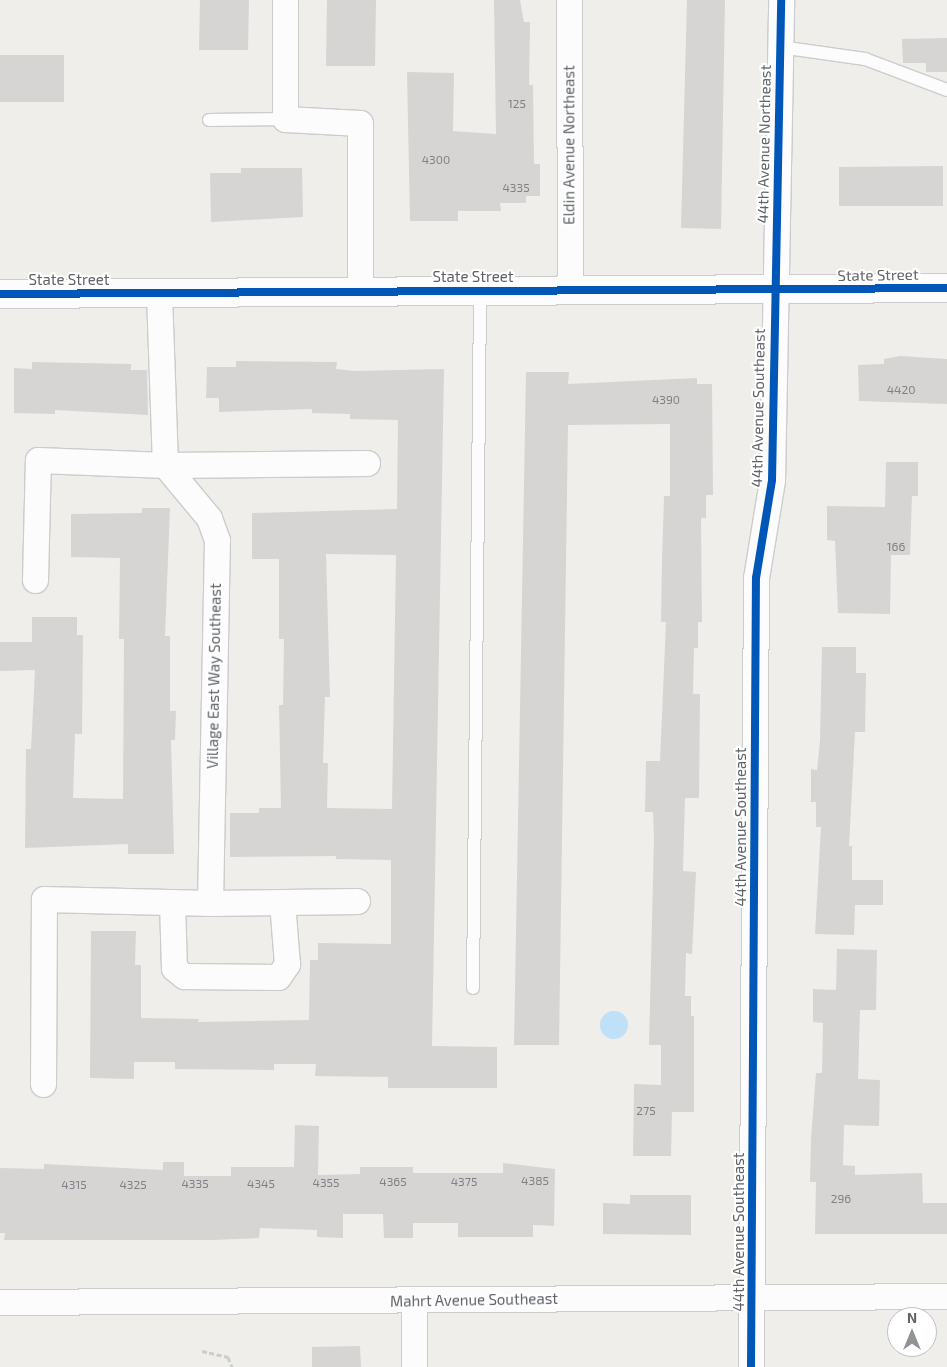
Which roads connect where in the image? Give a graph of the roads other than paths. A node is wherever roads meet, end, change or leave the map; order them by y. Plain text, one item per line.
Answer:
1 (285, 0) edge
2 (569, 0) edge
3 (781, 0) edge
4 (780, 46) junction
5 (947, 90) edge
6 (285, 119) junction
7 (209, 120) dead end
8 (947, 288) edge
9 (774, 289) junction
10 (570, 290) junction
11 (360, 291) junction
12 (480, 291) junction
13 (0, 294) edge
14 (159, 294) junction
15 (367, 463) dead end
16 (165, 465) junction
17 (35, 580) dead end
18 (357, 901) dead end
19 (172, 902) junction
20 (282, 902) junction
21 (210, 903) junction
22 (473, 988) dead end
23 (43, 1084) dead end
24 (753, 1296) junction
25 (947, 1296) edge
26 (414, 1301) junction
27 (0, 1302) edge
28 (414, 1367) edge
29 (751, 1367) edge

1 - 6 street
2 - 10 street, Eldin Avenue Northeast
3 - 4 street, 44th Avenue Northeast
4 - 5 lane
4 - 9 street, 44th Avenue Northeast
6 - 7 lane
6 - 11 street
8 - 9 main road, State Street
9 - 10 main road, State Street
9 - 24 street, 44th Avenue Southeast
10 - 12 main road, State Street
11 - 12 main road, State Street
11 - 14 main road, State Street
12 - 22 lane
13 - 14 main road, State Street
14 - 16 street
15 - 16 street
16 - 17 street
16 - 21 street, Village East Way Southeast
18 - 20 street
19 - 20 street
19 - 21 street
19 - 23 street
20 - 21 street
24 - 25 street, Mahrt Avenue Southeast
24 - 26 street, Mahrt Avenue Southeast
24 - 29 street, 44th Avenue Southeast
26 - 27 street, Mahrt Avenue Southeast
26 - 28 street

